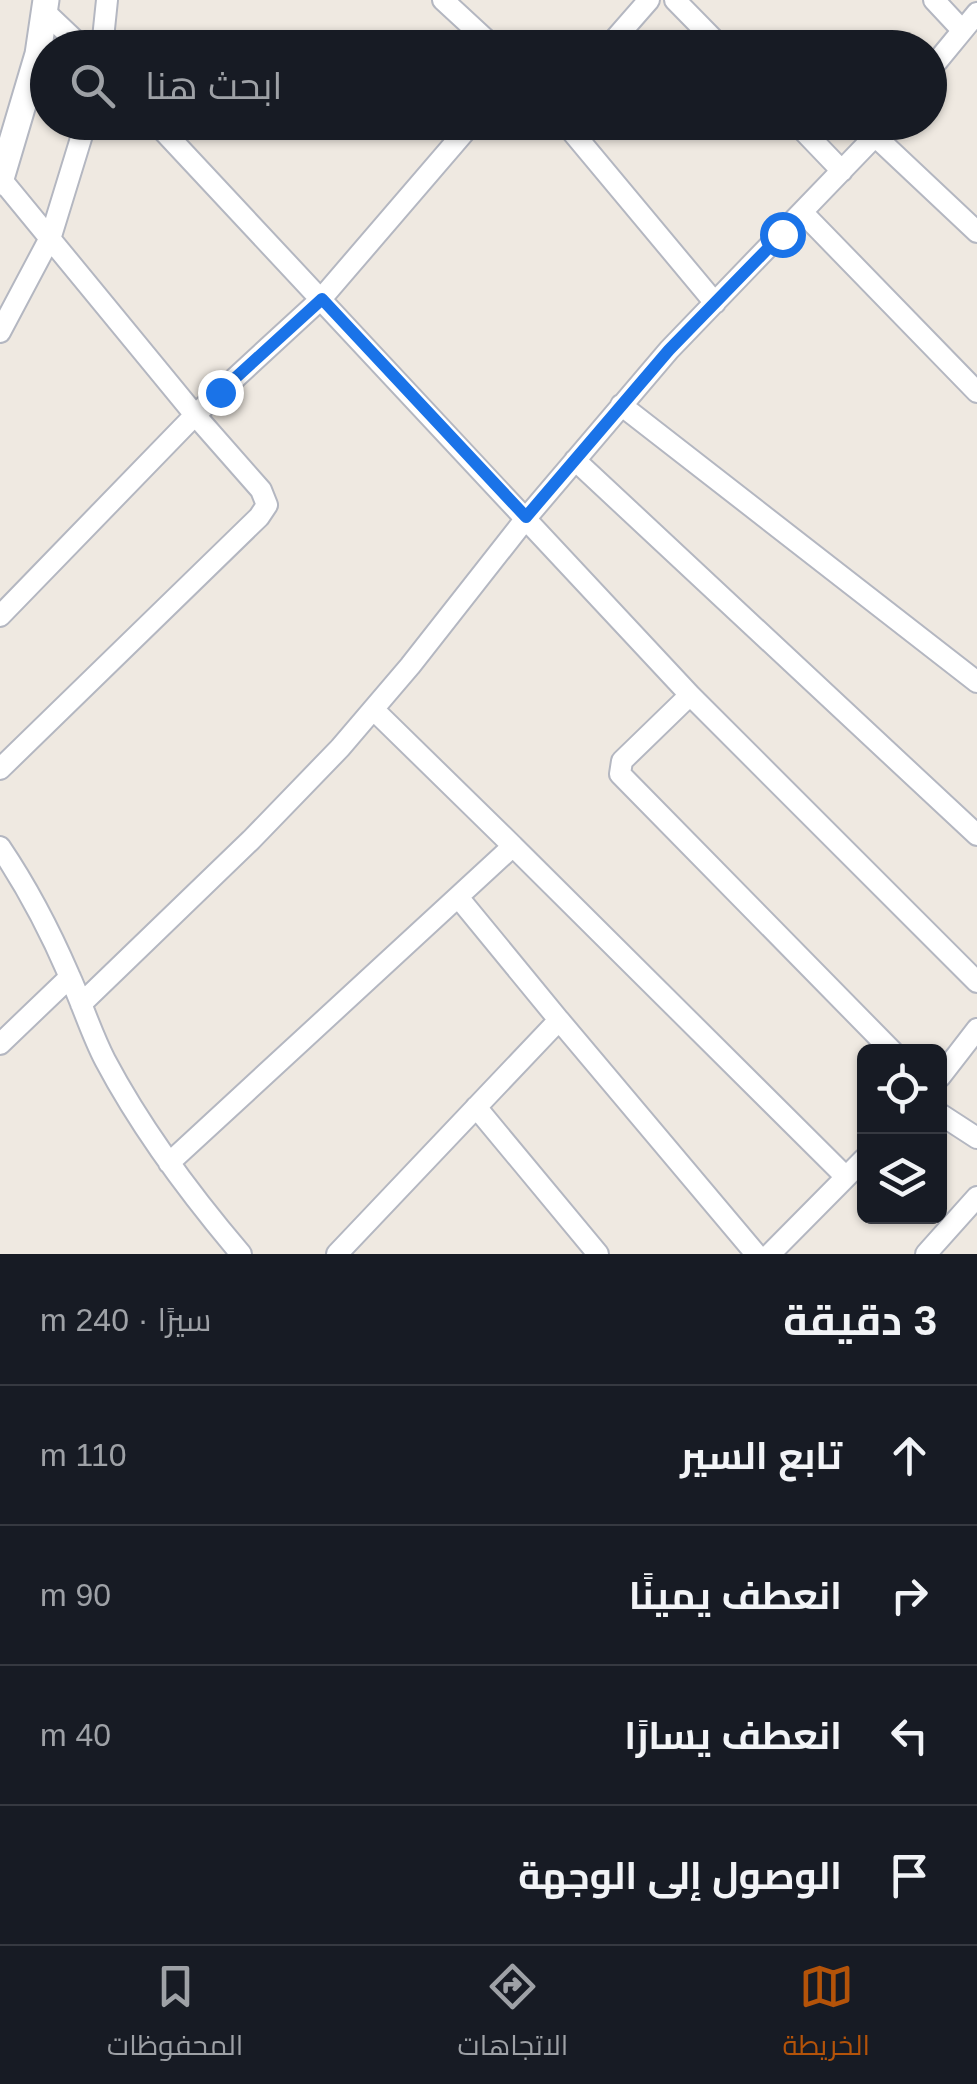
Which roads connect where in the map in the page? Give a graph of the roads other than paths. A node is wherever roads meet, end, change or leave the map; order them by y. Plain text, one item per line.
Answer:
1 (107, 0) edge
2 (443, 0) edge
3 (648, 0) edge
4 (675, 0) edge
5 (934, 0) edge
6 (45, 6) edge
7 (977, 12) edge
8 (66, 30) edge
9 (104, 30) edge
10 (476, 30) edge
11 (623, 30) edge
12 (704, 30) edge
13 (962, 30) junction
14 (947, 49) edge
15 (30, 81) edge
16 (80, 140) edge
17 (172, 140) edge
18 (457, 140) edge
19 (579, 140) edge
20 (812, 140) edge
21 (871, 140) edge
22 (890, 140) edge
23 (842, 171) junction
24 (1, 180) edge
25 (802, 212) junction
26 (977, 232) edge
27 (51, 236) junction
28 (322, 299) junction
29 (715, 303) junction
30 (0, 332) edge
31 (977, 392) edge
32 (622, 405) junction
33 (195, 415) junction
34 (575, 460) junction
35 (526, 517) junction
36 (0, 616) edge
37 (977, 682) edge
38 (690, 695) junction
39 (374, 710) junction
40 (0, 769) edge
41 (977, 835) edge
42 (514, 846) junction
43 (0, 847) edge
44 (458, 897) junction
45 (70, 977) junction
46 (977, 982) edge
47 (81, 1004) junction
48 (559, 1020) junction
49 (977, 1029) edge
50 (0, 1044) edge
51 (885, 1044) edge
52 (947, 1068) edge
53 (476, 1107) junction
54 (947, 1119) edge
55 (977, 1138) edge
56 (169, 1163) junction
57 (857, 1166) edge
58 (846, 1177) junction
59 (977, 1197) edge
60 (241, 1254) edge
61 (336, 1254) edge
62 (598, 1254) edge
63 (756, 1254) edge
64 (770, 1254) edge
65 (926, 1254) edge

1 - 9 street
2 - 10 street
3 - 11 street
4 - 12 street
5 - 13 street
6 - 8 street
7 - 13 street
13 - 14 street
15 - 24 street
16 - 27 street
17 - 28 street
18 - 28 street
19 - 29 street
20 - 23 street
21 - 23 street
22 - 26 street
23 - 25 street
24 - 27 street
25 - 29 street
25 - 31 street
27 - 30 street
27 - 33 street
28 - 33 street
28 - 35 street
29 - 32 street
32 - 34 street
32 - 37 street
33 - 36 street
33 - 40 street
34 - 35 street
34 - 41 street
35 - 38 street
35 - 39 street
38 - 46 street
38 - 51 street
39 - 42 street
39 - 47 street
42 - 44 street
42 - 58 street
43 - 45 street
44 - 48 street
44 - 56 street
45 - 47 street
45 - 50 street
47 - 56 street
48 - 53 street
48 - 63 street
49 - 52 street
53 - 61 street
53 - 62 street
54 - 55 street
56 - 60 street
57 - 58 street
58 - 64 street
59 - 65 street

